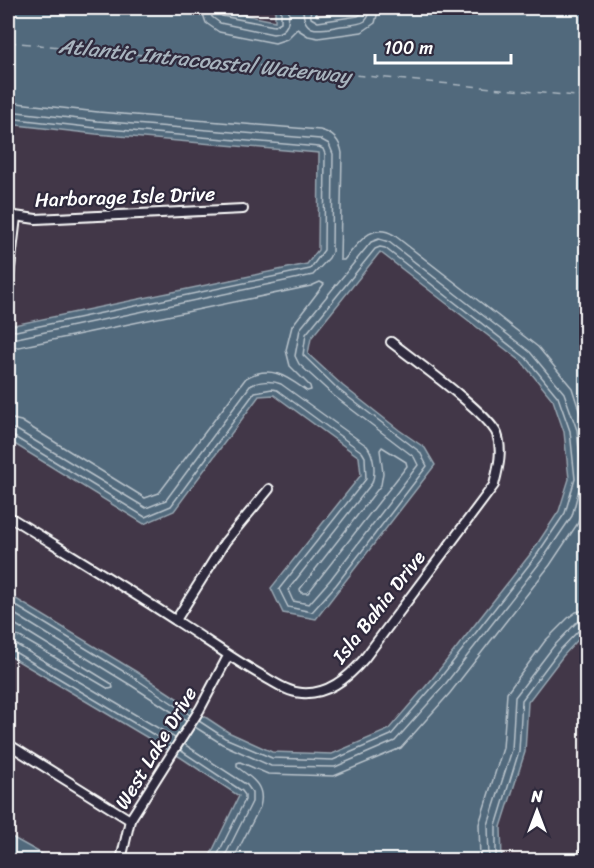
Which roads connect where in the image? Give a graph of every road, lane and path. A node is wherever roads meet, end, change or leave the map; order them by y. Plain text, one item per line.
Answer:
1 (243, 209) dead end
2 (11, 216) edge
3 (8, 285) edge
4 (391, 342) dead end
5 (269, 489) dead end
6 (8, 516) edge
7 (176, 620) junction
8 (228, 656) junction
9 (8, 744) edge
10 (130, 820) junction
11 (586, 841) edge
12 (121, 861) edge
13 (585, 861) edge

1 - 2 street, Harborage Isle Drive
2 - 3 street
4 - 8 street, Isla Bahia Drive
5 - 7 street
6 - 7 street, Isla Bahia Drive
7 - 8 street, Isla Bahia Drive
8 - 10 street, West Lake Drive
9 - 10 street
10 - 12 street, West Lake Drive
11 - 13 street

